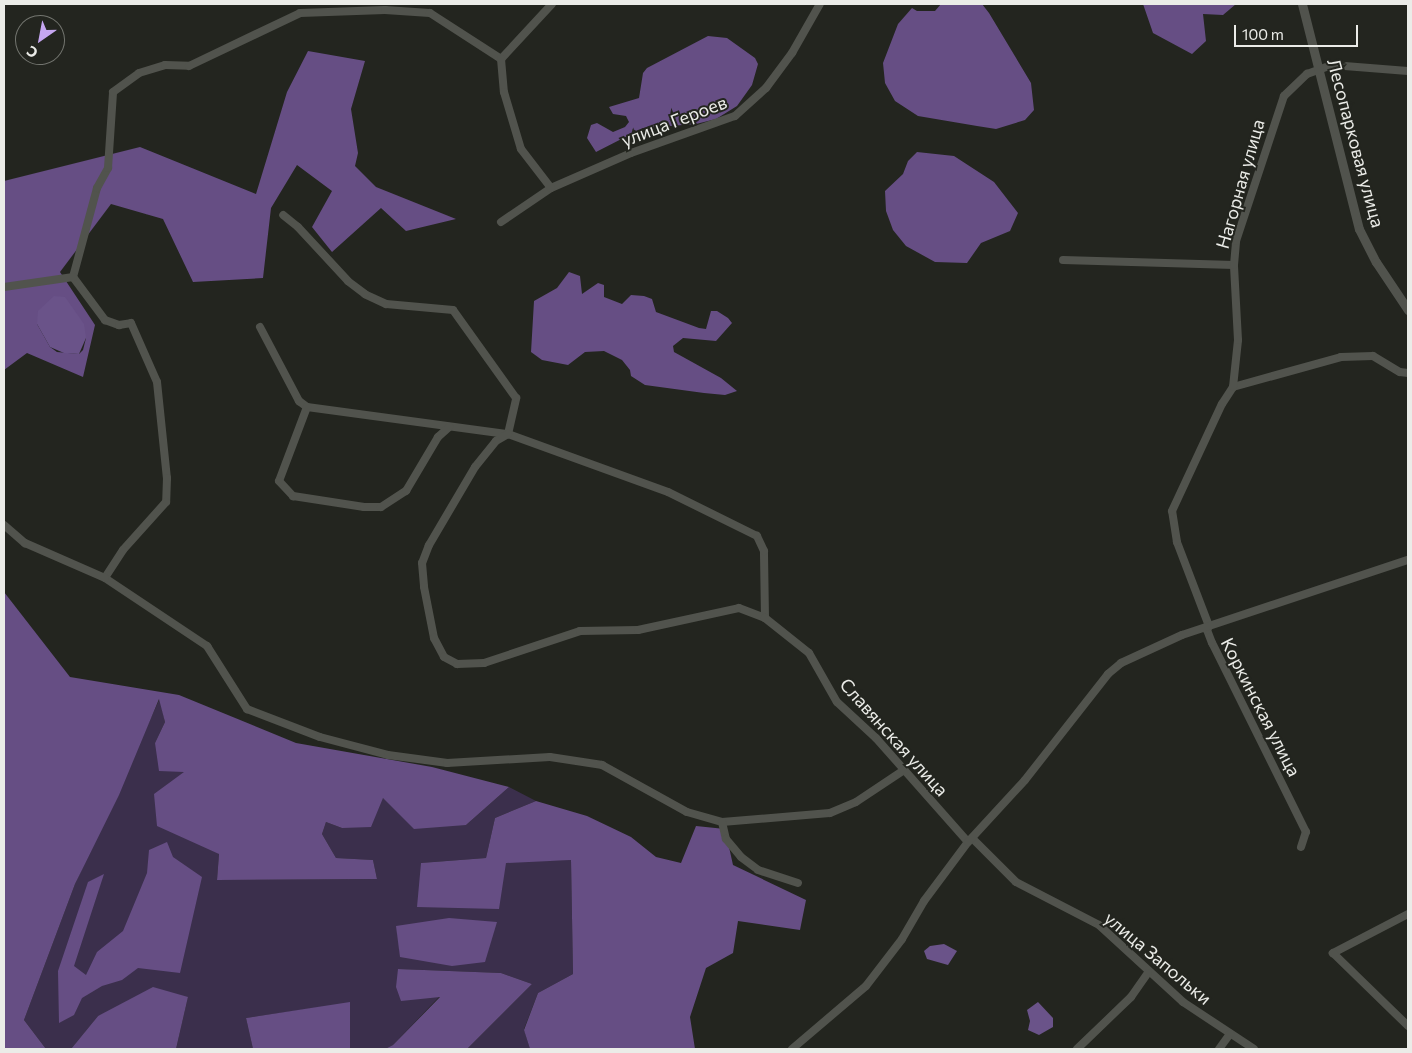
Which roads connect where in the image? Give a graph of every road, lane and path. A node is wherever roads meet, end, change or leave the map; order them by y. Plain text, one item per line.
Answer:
1 (552, 4) edge
2 (820, 4) edge
3 (1302, 4) edge
4 (501, 59) junction
5 (1319, 67) junction
6 (1408, 71) edge
7 (551, 188) junction
8 (283, 215) dead end
9 (500, 222) dead end
10 (1063, 260) dead end
11 (1234, 265) junction
12 (73, 277) junction
13 (4, 287) edge
14 (1408, 310) edge
15 (260, 327) dead end
16 (1408, 373) edge
17 (1233, 387) junction
18 (307, 407) junction
19 (449, 427) junction
20 (508, 434) junction
21 (4, 525) edge
22 (1408, 560) edge
23 (105, 578) junction
24 (765, 618) junction
25 (1209, 626) junction
26 (904, 770) junction
27 (722, 822) junction
28 (970, 840) junction
29 (1301, 847) dead end
30 (798, 883) dead end
31 (1408, 914) edge
32 (1148, 973) junction
33 (1408, 1026) edge
34 (1230, 1034) junction
35 (792, 1049) edge
36 (1076, 1049) edge
37 (1220, 1049) edge
38 (1254, 1049) edge

1 - 4 street
2 - 7 street, улица Героев
3 - 5 street, Лесопарковая улица
4 - 7 street
4 - 12 street
5 - 6 street
5 - 11 street, Нагорная улица
5 - 14 street, Лесопарковая улица
7 - 9 street, улица Героев
8 - 20 street
10 - 11 street
11 - 17 street, Нагорная улица
12 - 13 street
12 - 23 street
15 - 18 street
16 - 17 street
17 - 25 street, Коркинская улица
18 - 19 street
18 - 19 street
19 - 20 street
20 - 24 street
20 - 24 street, Славянская улица
21 - 23 street
22 - 25 street
23 - 27 street
24 - 26 street, Славянская улица
25 - 28 street
25 - 29 street, Коркинская улица
26 - 27 street
26 - 28 street, Славянская улица
27 - 30 street
28 - 32 street, улица Запольки
28 - 35 street
31 - 33 street
32 - 34 street, улица Запольки
32 - 36 street
34 - 37 street
34 - 38 street, улица Запольки

